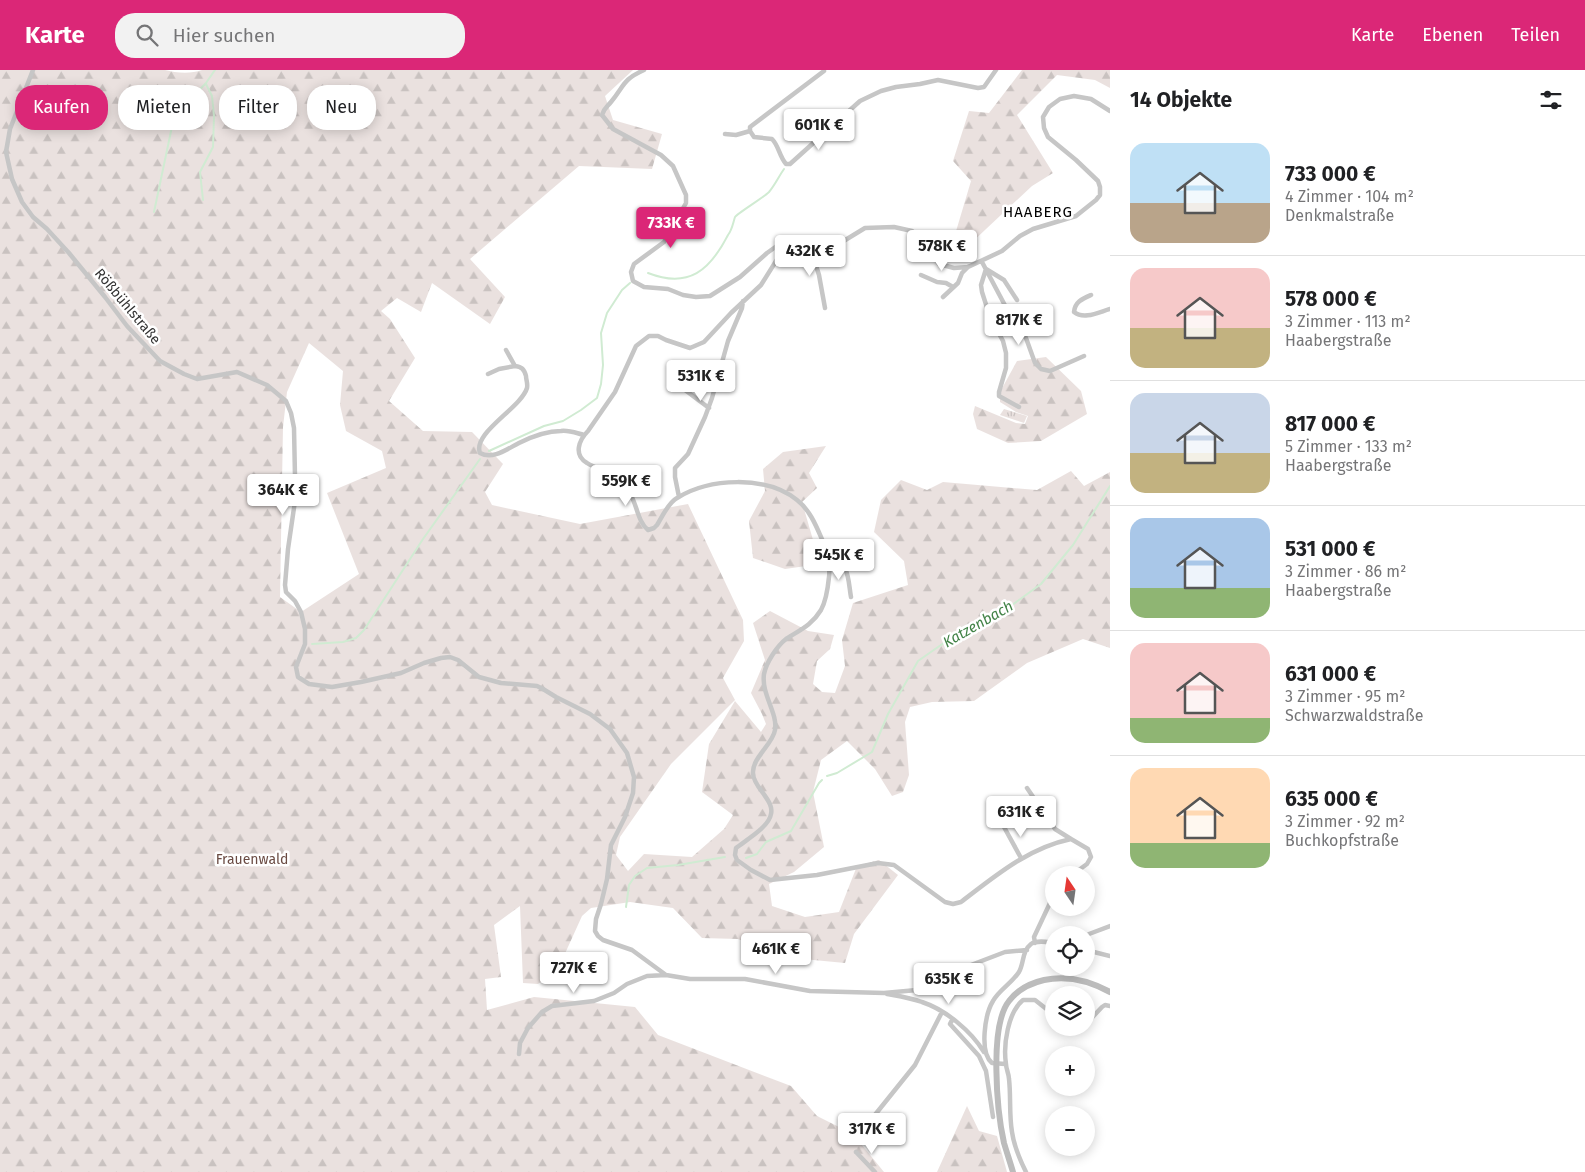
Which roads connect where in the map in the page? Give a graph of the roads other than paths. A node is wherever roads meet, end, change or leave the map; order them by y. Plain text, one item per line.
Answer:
1 (33, 70) edge
2 (644, 70) edge
3 (996, 70) edge
4 (824, 71) dead end
5 (1110, 111) edge
6 (750, 131) junction
7 (725, 134) dead end
8 (799, 242) junction
9 (808, 243) junction
10 (982, 262) junction
11 (968, 268) junction
12 (986, 269) junction
13 (921, 275) dead end
14 (953, 287) junction
15 (1091, 295) dead end
16 (943, 297) dead end
17 (1017, 300) dead end
18 (743, 301) junction
19 (825, 308) dead end
20 (1110, 309) edge
21 (506, 350) dead end
22 (1084, 356) dead end
23 (515, 366) junction
24 (488, 374) dead end
25 (677, 384) dead end
26 (1019, 407) dead end
27 (709, 408) junction
28 (584, 435) junction
29 (679, 497) junction
30 (831, 558) junction
31 (851, 597) dead end
32 (1027, 788) dead end
33 (1004, 827) dead end
34 (1071, 839) junction
35 (1021, 858) junction
36 (1084, 866) edge
37 (1045, 913) edge
38 (1110, 926) edge
39 (1095, 932) edge
40 (1045, 942) edge
41 (1035, 943) junction
42 (1027, 950) junction
43 (1095, 952) edge
44 (1110, 956) edge
45 (666, 975) junction
46 (1110, 992) edge
47 (884, 993) junction
48 (1110, 1006) edge
49 (1045, 1008) edge
50 (942, 1012) junction
51 (1095, 1014) edge
52 (952, 1020) junction
53 (519, 1054) dead end
54 (987, 1058) junction
55 (997, 1064) junction
56 (1006, 1064) junction
57 (992, 1117) dead end
58 (870, 1121) dead end
59 (856, 1152) dead end
60 (875, 1172) edge
61 (1013, 1172) edge
62 (1026, 1172) edge

1 - 45 street, Rößbühlstraße
2 - 8 street
3 - 6 street
4 - 6 street
5 - 10 street
6 - 7 street
8 - 9 street
8 - 18 street
9 - 11 street
9 - 19 street
10 - 11 street
10 - 12 street
11 - 14 street
12 - 17 street
12 - 22 street
12 - 26 street
13 - 14 street
14 - 16 street
15 - 20 street
18 - 27 street
18 - 28 street
21 - 23 street
23 - 24 street
23 - 28 street
25 - 27 street
27 - 29 street
28 - 29 street
29 - 30 street
30 - 31 street
30 - 35 street
32 - 34 street
33 - 35 street
34 - 35 street
34 - 36 street
37 - 41 street
38 - 39 street
40 - 41 street
41 - 42 street
42 - 47 street, Rößbühlstraße
42 - 54 street
43 - 44 street
45 - 47 street, Rößbühlstraße
45 - 53 street, Rößbühlstraße
46 - 55 main road
47 - 50 street
48 - 51 street
49 - 56 street
50 - 52 street
50 - 58 street
52 - 54 street
52 - 57 street
54 - 55 street
55 - 56 street
55 - 61 main road
56 - 62 street
59 - 60 street

